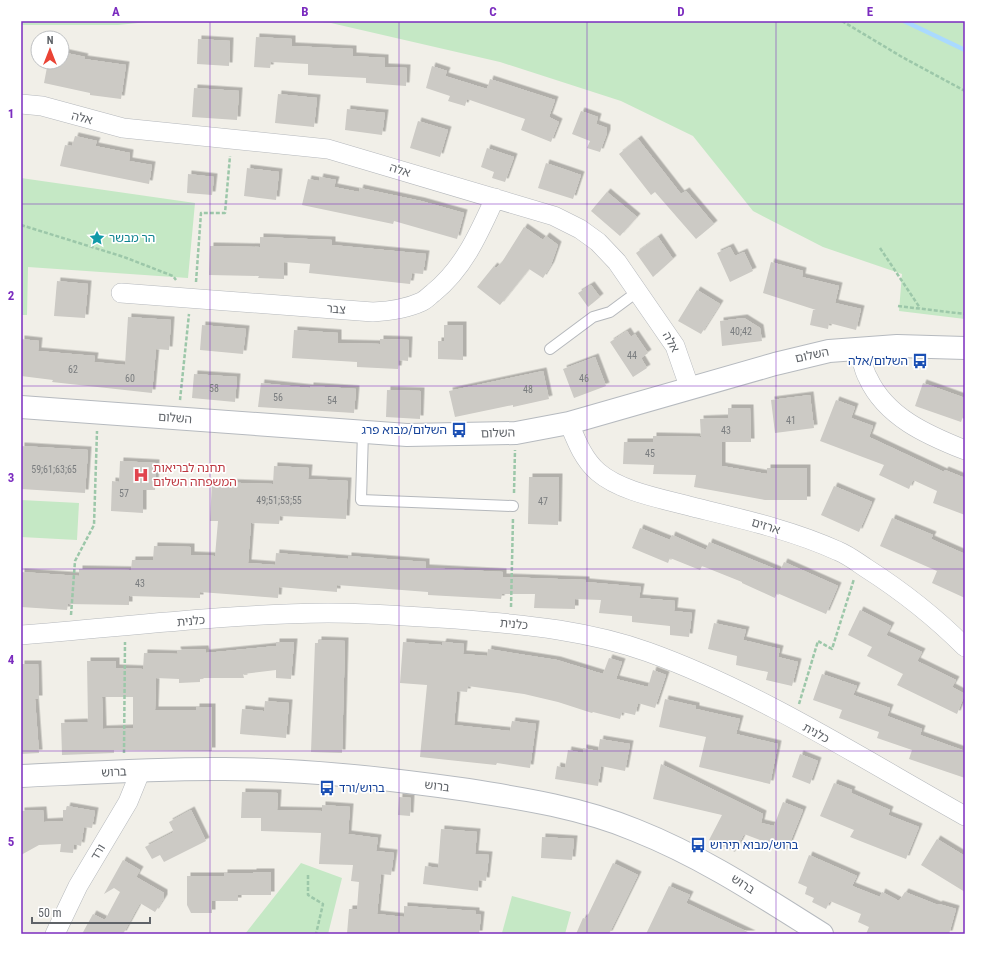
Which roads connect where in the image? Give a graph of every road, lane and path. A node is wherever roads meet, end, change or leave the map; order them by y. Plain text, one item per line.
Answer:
1 (842, 21) edge
2 (965, 91) edge
3 (21, 104) edge
4 (230, 159) dead end
5 (495, 198) junction
6 (21, 225) edge
7 (880, 248) dead end
8 (196, 278) dead end
9 (638, 292) junction
10 (121, 293) dead end
11 (191, 298) junction
12 (898, 306) dead end
13 (920, 308) junction
14 (965, 314) edge
15 (188, 323) dead end
16 (965, 348) edge
17 (550, 349) dead end
18 (859, 349) junction
19 (690, 389) junction
20 (179, 406) dead end
21 (21, 407) edge
22 (98, 412) junction
23 (569, 423) junction
24 (362, 432) junction
25 (516, 433) junction
26 (965, 450) edge
27 (513, 506) junction
28 (859, 564) junction
29 (510, 624) junction
30 (125, 626) junction
31 (70, 631) junction
32 (21, 635) edge
33 (965, 647) edge
34 (794, 720) junction
35 (132, 771) junction
36 (21, 776) edge
37 (965, 816) edge
38 (308, 875) dead end
39 (55, 934) edge
40 (316, 934) edge
41 (822, 934) edge

1 - 2 path
3 - 5 street, אלה
4 - 8 path
5 - 9 street, אלה
5 - 11 street, צבר
6 - 11 path
7 - 13 path
9 - 17 lane
9 - 19 street, אלה
10 - 11 street, צבר
12 - 13 path
13 - 14 path
15 - 20 path
16 - 18 street, השלום
18 - 19 street, השלום
18 - 26 street
19 - 23 street, השלום
21 - 22 street, השלום
22 - 24 street, השלום
22 - 31 path
23 - 25 street, השלום
23 - 28 street, ארזים
24 - 25 street, השלום
24 - 27 lane
25 - 27 path
27 - 29 path
28 - 33 street, ארזים
28 - 34 path
29 - 30 street, כלנית
29 - 34 street, כלנית
30 - 31 street, כלנית
30 - 35 path
31 - 32 street, כלנית
34 - 37 street, כלנית
35 - 36 street, ברוש
35 - 39 street, ורד
35 - 41 street, ברוש
38 - 40 path

